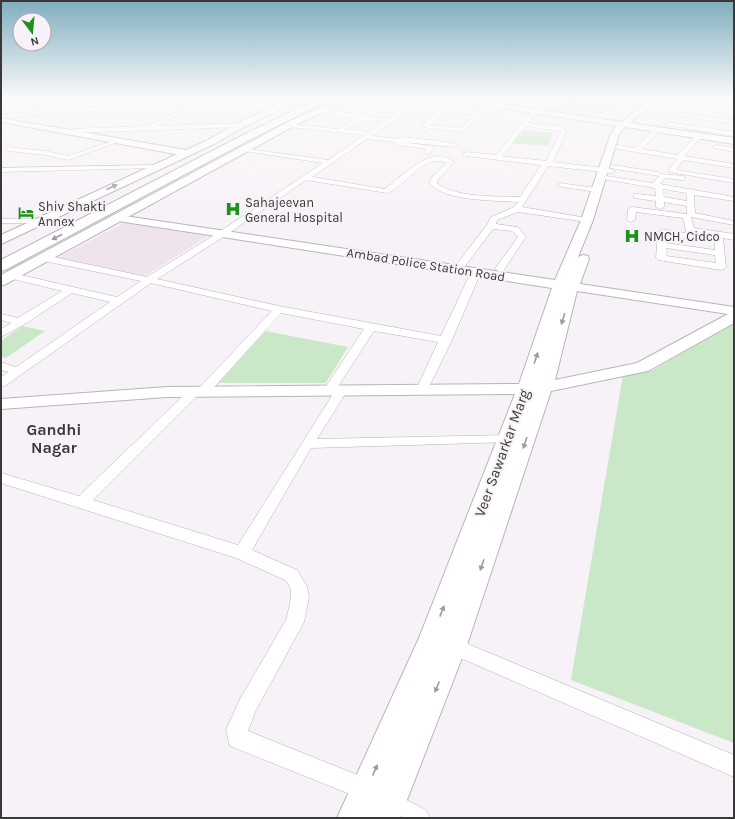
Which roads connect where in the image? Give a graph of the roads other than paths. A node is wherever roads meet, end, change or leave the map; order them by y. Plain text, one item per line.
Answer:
1 (96, 136) edge
2 (224, 136) edge
3 (227, 136) edge
4 (247, 136) edge
5 (268, 136) edge
6 (368, 136) edge
7 (369, 136) edge
8 (515, 136) edge
9 (561, 136) edge
10 (614, 136) edge
11 (621, 136) edge
12 (653, 136) edge
13 (699, 136) edge
14 (118, 141) junction
15 (400, 141) junction
16 (454, 145) dead end
17 (734, 146) edge
18 (618, 147) junction
19 (717, 147) junction
20 (1, 149) edge
21 (9, 149) junction
22 (244, 149) junction
23 (637, 150) junction
24 (734, 150) edge
25 (186, 153) junction
26 (426, 153) dead end
27 (1, 154) edge
28 (466, 154) dead end
29 (679, 156) junction
30 (734, 156) edge
31 (498, 157) junction
32 (329, 162) junction
33 (702, 162) junction
34 (547, 163) junction
35 (734, 166) edge
36 (154, 167) junction
37 (187, 168) junction
38 (1, 170) edge
39 (692, 174) junction
40 (606, 175) junction
41 (305, 178) junction
42 (659, 180) junction
43 (734, 181) edge
44 (639, 183) junction
45 (562, 185) dead end
46 (175, 186) junction
47 (734, 188) edge
48 (690, 192) junction
49 (734, 194) edge
50 (637, 196) junction
51 (734, 199) edge
52 (523, 200) junction
53 (660, 200) junction
54 (690, 204) junction
55 (724, 204) dead end
56 (636, 205) dead end
57 (734, 206) edge
58 (517, 209) junction
59 (660, 210) dead end
60 (541, 213) junction
61 (122, 216) junction
62 (631, 220) dead end
63 (1, 221) edge
64 (40, 221) junction
65 (734, 222) edge
66 (536, 224) dead end
67 (491, 226) junction
68 (690, 230) junction
69 (225, 231) junction
70 (587, 231) junction
71 (718, 235) junction
72 (734, 237) edge
73 (1, 240) edge
74 (661, 246) junction
75 (720, 253) junction
76 (1, 254) edge
77 (44, 258) junction
78 (462, 264) junction
79 (1, 266) edge
80 (500, 269) junction
81 (476, 272) junction
82 (12, 276) junction
83 (149, 280) junction
84 (1, 281) edge
85 (567, 282) junction
86 (71, 289) junction
87 (119, 300) junction
88 (734, 305) edge
89 (279, 309) junction
90 (734, 311) edge
91 (1, 317) edge
92 (734, 317) edge
93 (21, 322) junction
94 (371, 327) junction
95 (1, 334) edge
96 (446, 340) junction
97 (1, 366) edge
98 (18, 371) junction
99 (1, 383) edge
100 (535, 388) junction
101 (422, 390) junction
102 (335, 391) junction
103 (198, 392) junction
104 (1, 404) edge
105 (508, 440) junction
106 (307, 444) junction
107 (1, 478) edge
108 (82, 502) junction
109 (242, 553) junction
110 (432, 638) junction
111 (454, 645) junction
112 (734, 766) edge
113 (367, 790) junction
114 (387, 811) edge
115 (353, 818) edge
116 (418, 818) edge

1 - 14 street
2 - 25 main road
3 - 76 highway
4 - 37 highway
5 - 22 main road
6 - 32 street
7 - 15 street
8 - 31 street
9 - 34 street
10 - 40 street, Veer Sawarkar Marg
11 - 18 street, Veer Sawarkar Marg
12 - 23 street
13 - 29 street
14 - 21 street
14 - 25 street
15 - 16 street
15 - 26 street
17 - 19 street
18 - 23 street
18 - 40 street, Veer Sawarkar Marg
19 - 24 street
19 - 30 street
19 - 33 street
20 - 21 street
21 - 27 street
22 - 32 street
22 - 46 main road
23 - 29 street
25 - 36 main road
28 - 31 street
29 - 33 street
29 - 39 street
31 - 34 street
32 - 41 street
33 - 35 street
33 - 39 street
34 - 40 street
34 - 52 street
36 - 38 street
64 -> 36 main road
37 - 46 highway
37 -> 79 highway
39 - 43 street
40 - 42 street
40 - 44 street
40 - 45 street
40 - 70 street, Veer Sawarkar Marg
41 - 52 street
41 - 69 street
42 - 44 street
42 - 47 street
42 - 48 street
42 - 49 street
42 - 53 street
44 - 50 street
46 - 61 main road
48 - 51 street
48 - 54 street
50 - 53 street
50 - 56 street
52 - 58 street
53 - 54 street
53 - 59 street
54 - 65 street
55 - 57 street
58 - 60 street
58 - 67 street
60 - 66 street
60 - 70 street
61 - 69 street, Ambad Police Station Road
61 - 77 main road
62 - 68 street
63 - 64 street
64 - 73 main road
67 - 78 street
67 - 80 street
68 - 71 street
68 - 74 street
69 - 78 street, Ambad Police Station Road
69 - 81 street, Ambad Police Station Road
69 - 83 street
70 - 85 street, Veer Sawarkar Marg
71 - 72 street
71 - 75 street
74 - 75 street
74 - 75 street
77 - 82 main road
77 - 83 street
78 - 80 street, Ambad Police Station Road
80 - 85 street, Ambad Police Station Road
81 - 85 street, Ambad Police Station Road
81 - 96 street
82 - 84 main road
82 - 86 street
83 - 87 street
83 - 89 street
85 - 88 street, Ambad Police Station Road
85 - 90 street, Ambad Police Station Road
85 - 100 street, Veer Sawarkar Marg
86 - 87 street
86 - 93 street
87 - 98 street
89 - 94 street
89 - 103 street
91 - 93 street
92 - 100 street
93 - 95 street
94 - 96 street
94 - 102 street
96 - 101 street
97 - 98 street
98 - 99 street
100 - 101 street
100 - 105 street, Veer Sawarkar Marg
100 -> 111 street, Veer Sawarkar Marg
101 - 102 street
102 - 103 street
102 - 106 street
103 - 104 street
103 - 108 street
105 - 106 street
110 -> 105 street, Veer Sawarkar Marg
106 - 109 street
107 - 108 street
108 - 109 street
109 - 113 street
110 - 111 street
113 -> 110 street, Veer Sawarkar Marg
111 - 112 street
111 -> 114 street, Veer Sawarkar Marg
113 - 115 street, Veer Sawarkar Marg
114 - 116 street

